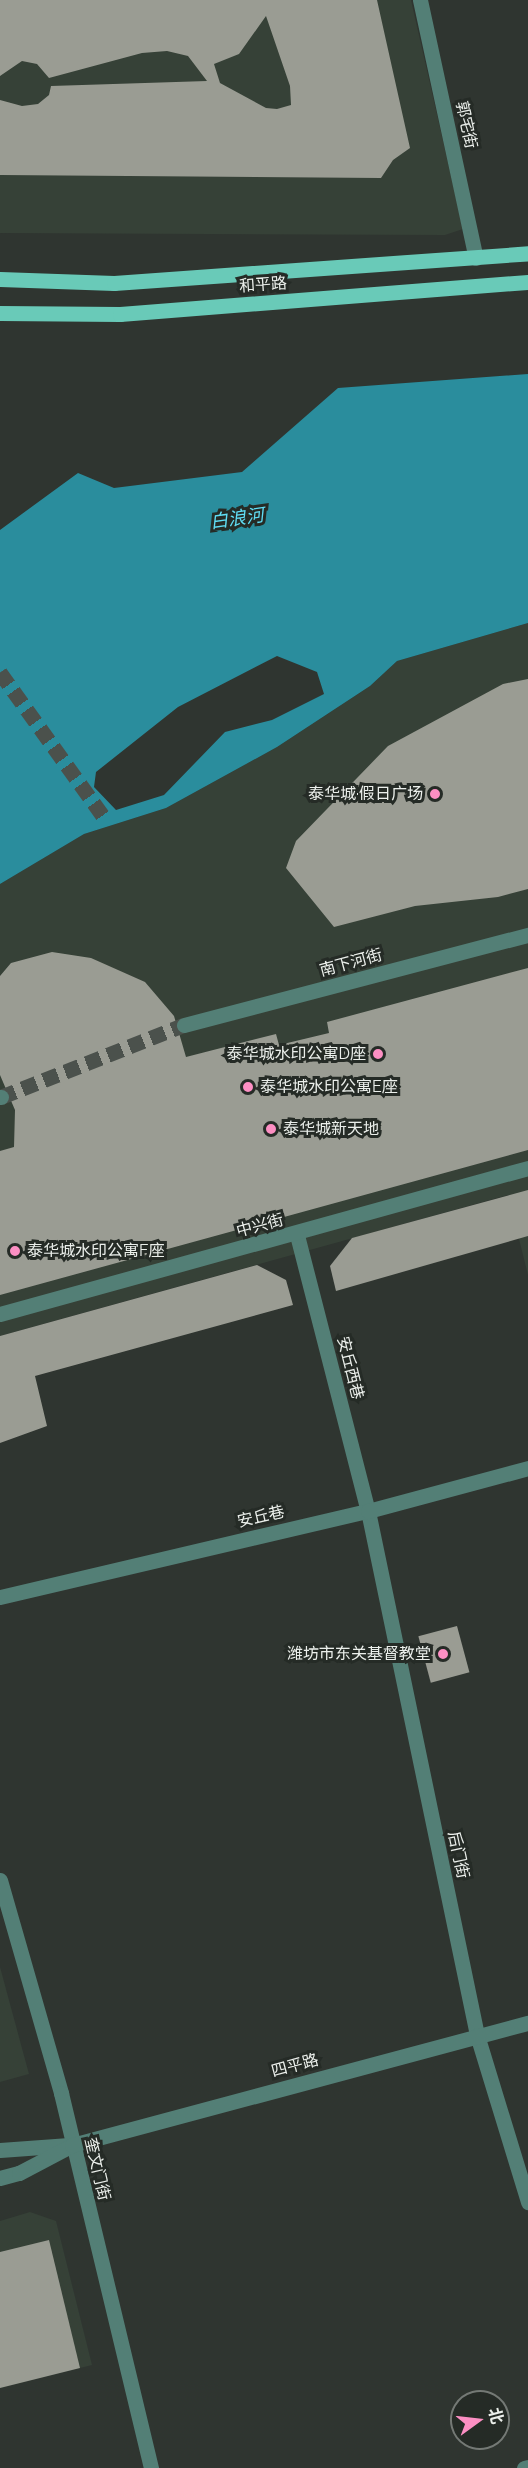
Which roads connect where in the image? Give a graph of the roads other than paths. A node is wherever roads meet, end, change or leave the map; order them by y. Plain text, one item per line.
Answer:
1 (420, 0) edge
2 (528, 253) edge
3 (476, 258) junction
4 (0, 279) edge
5 (528, 282) edge
6 (0, 312) edge
7 (528, 935) edge
8 (184, 1025) tunnel mouth
9 (528, 1168) edge
10 (297, 1235) junction
11 (0, 1314) edge
12 (528, 1468) edge
13 (368, 1511) junction
14 (0, 1597) edge
15 (0, 1880) edge
16 (528, 2023) edge
17 (477, 2035) junction
18 (72, 2145) junction
19 (0, 2150) edge
20 (0, 2178) edge
21 (528, 2202) edge
22 (151, 2468) edge

1 - 3 street, 郭宅街
2 - 3 main road, 和平路
3 - 4 main road, 和平路
5 - 6 main road, 和平路
7 - 8 street, 南下河街
9 - 10 street, 中兴街
10 - 11 street, 中兴街
10 - 13 street, 安丘西巷
12 - 13 street, 安丘巷
13 - 14 street, 安丘巷
13 - 17 street, 后门街
15 - 18 street, 奎文门街
16 - 17 street, 四平路
17 - 18 street, 四平路
17 - 21 street, 后门街
18 - 19 street, 四平路
18 - 20 street, 四平路
18 - 22 street, 奎文门街

